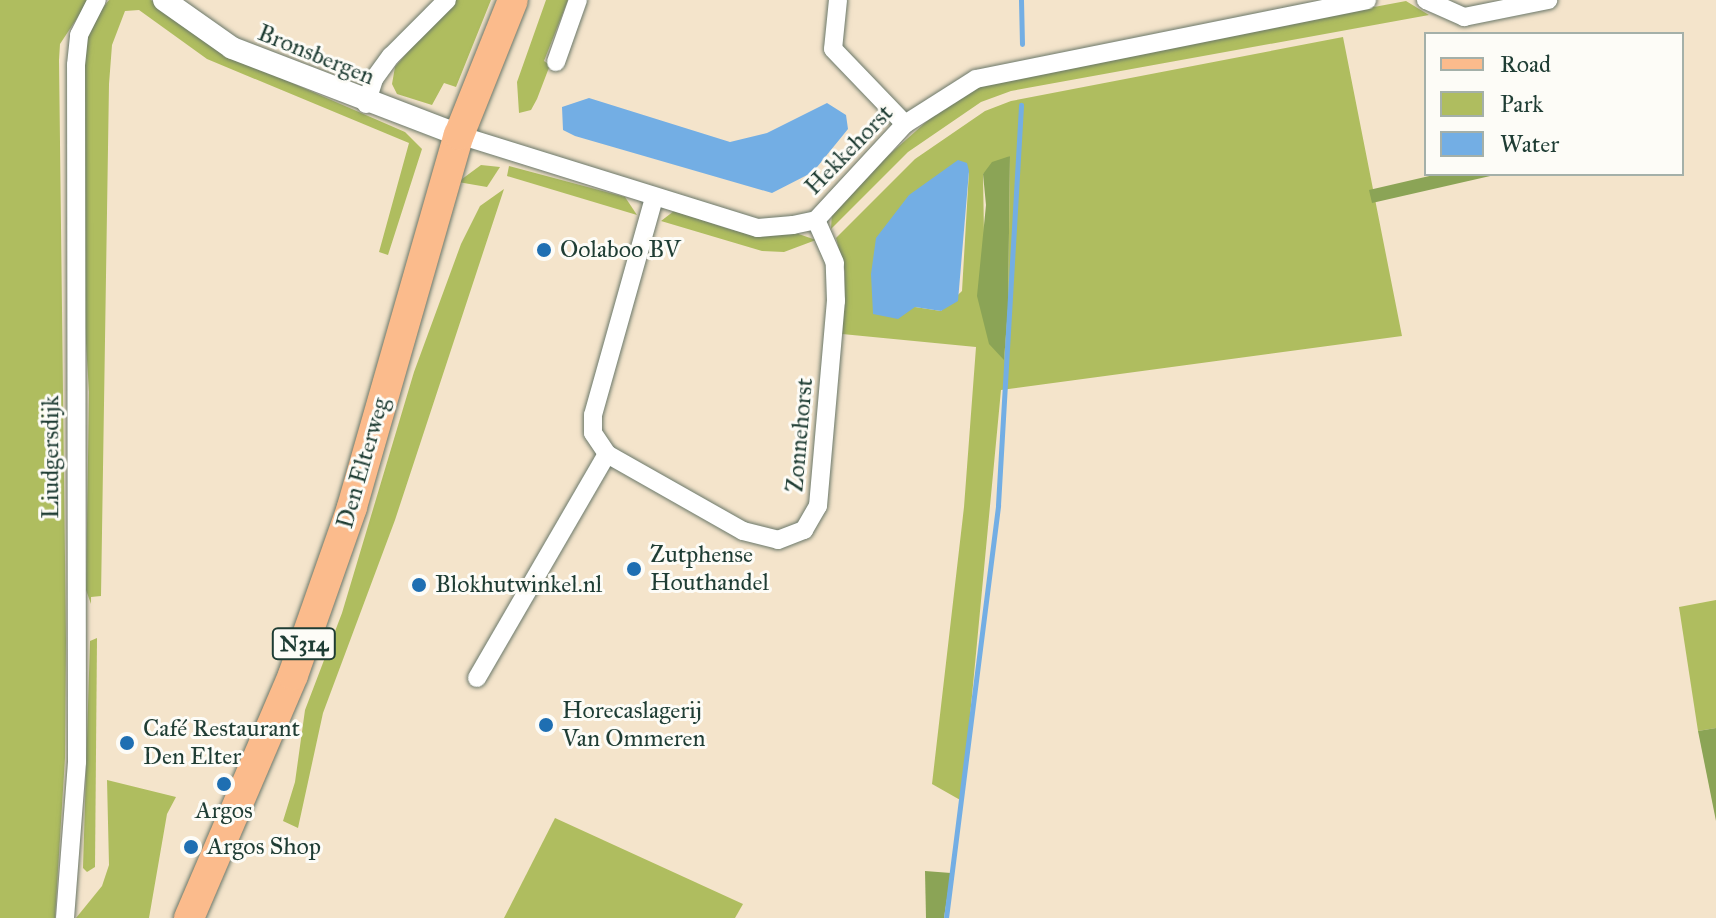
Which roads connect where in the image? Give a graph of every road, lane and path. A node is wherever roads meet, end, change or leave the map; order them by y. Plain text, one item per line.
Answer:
1 (97, 0) edge
2 (164, 0) edge
3 (447, 0) edge
4 (513, 0) edge
5 (578, 0) edge
6 (838, 0) edge
7 (1367, 0) edge
8 (1426, 0) edge
9 (1548, 0) edge
10 (556, 62) dead end
11 (366, 104) junction
12 (905, 124) junction
13 (459, 135) junction
14 (654, 198) junction
15 (816, 220) junction
16 (607, 454) junction
17 (477, 678) dead end
18 (65, 918) edge
19 (189, 918) edge

1 - 18 street, Liudgersdijk
2 - 11 street, Bronsbergen
3 - 11 street
4 - 13 main road, Den Elterweg / N314
5 - 10 street
6 - 12 street
7 - 12 street, Hekkehorst
8 - 9 street
11 - 13 street, Bronsbergen
12 - 15 street, Hekkehorst
13 - 14 street, Hekkehorst
13 - 19 main road, Den Elterweg / N314
14 - 15 street, Hekkehorst
14 - 16 street
15 - 16 street, Zonnehorst
16 - 17 street

